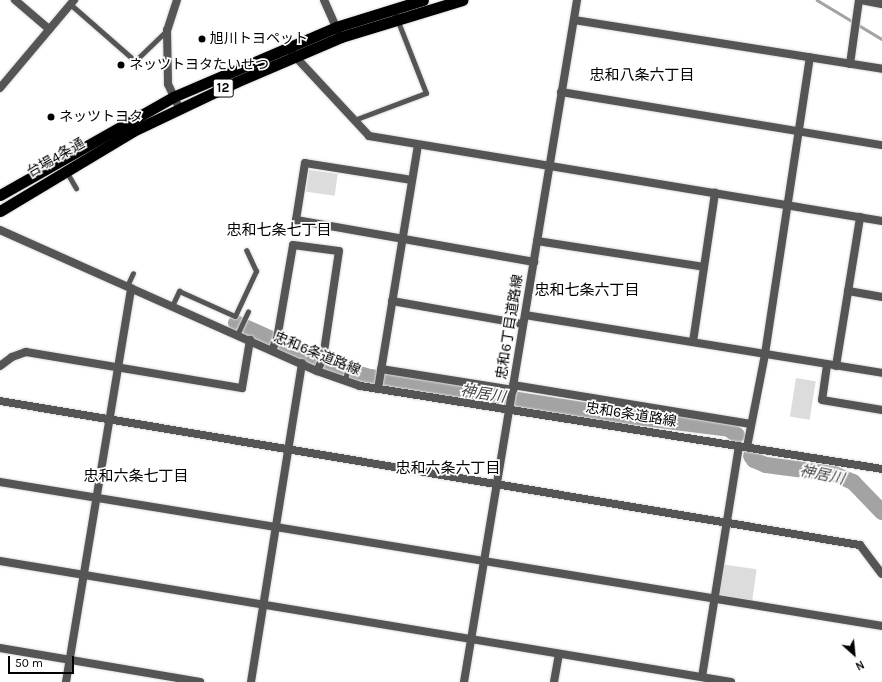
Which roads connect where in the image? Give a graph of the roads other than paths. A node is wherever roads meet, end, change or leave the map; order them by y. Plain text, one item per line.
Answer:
1 (15, 0) edge
2 (177, 0) edge
3 (324, 0) edge
4 (423, 0) edge
5 (462, 0) edge
6 (577, 0) edge
7 (860, 0) edge
8 (72, 2) edge
9 (882, 4) edge
10 (393, 9) junction
11 (397, 20) junction
12 (574, 20) junction
13 (336, 27) junction
14 (49, 29) junction
15 (167, 30) junction
16 (341, 37) junction
17 (287, 47) junction
18 (294, 55) junction
19 (810, 57) junction
20 (850, 64) junction
21 (882, 69) edge
22 (1, 85) edge
23 (562, 92) junction
24 (173, 97) junction
25 (179, 108) junction
26 (354, 120) junction
27 (800, 130) junction
28 (418, 145) junction
29 (882, 145) edge
30 (549, 166) junction
31 (66, 170) junction
32 (412, 180) junction
33 (76, 188) dead end
34 (715, 193) junction
35 (0, 195) edge
36 (788, 205) junction
37 (0, 211) edge
38 (860, 217) junction
39 (882, 220) edge
40 (0, 230) edge
41 (402, 239) junction
42 (538, 241) junction
43 (246, 250) dead end
44 (534, 262) junction
45 (704, 267) junction
46 (133, 272) dead end
47 (129, 285) junction
48 (848, 291) junction
49 (882, 297) edge
50 (392, 301) junction
51 (173, 303) junction
52 (248, 311) dead end
53 (525, 315) junction
54 (523, 324) junction
55 (238, 332) junction
56 (250, 340) junction
57 (693, 342) junction
58 (274, 345) junction
59 (765, 354) junction
60 (302, 363) junction
61 (349, 364) dead end
62 (827, 365) junction
63 (0, 366) edge
64 (117, 366) junction
65 (836, 366) junction
66 (318, 368) junction
67 (381, 372) junction
68 (882, 373) edge
69 (345, 378) junction
70 (378, 386) junction
71 (512, 396) junction
72 (0, 401) edge
73 (882, 410) edge
74 (109, 419) junction
75 (751, 424) junction
76 (743, 446) junction
77 (289, 449) junction
78 (882, 469) edge
79 (0, 482) edge
80 (497, 483) junction
81 (96, 498) junction
82 (727, 522) junction
83 (276, 528) junction
84 (0, 561) edge
85 (484, 563) junction
86 (83, 574) junction
87 (882, 574) edge
88 (714, 600) junction
89 (263, 605) junction
90 (882, 626) edge
91 (471, 639) junction
92 (0, 648) edge
93 (559, 654) junction
94 (69, 659) junction
95 (702, 677) junction
96 (716, 681) edge
97 (66, 682) edge
98 (200, 682) edge
99 (251, 682) edge
100 (464, 682) edge
101 (554, 682) edge
102 (731, 682) edge

1 - 14 street
2 - 15 street
3 - 13 street
4 - 10 highway, 台場4条通 / 12
5 - 11 highway, 台場4条通 / 12
6 - 12 street, 忠和6丁目道路線
7 - 9 street
7 - 20 street
8 - 14 street
8 - 15 lane
10 - 11 lane
10 - 13 highway, 台場4条通 / 12
11 - 16 highway, 台場4条通 / 12
11 - 26 lane
12 - 19 street
12 - 23 street, 忠和6丁目道路線
13 - 16 street
13 - 17 highway, 台場4条通 / 12
14 - 22 street
15 - 24 street
16 - 18 highway, 台場4条通 / 12
17 - 18 street
17 - 24 highway, 台場4条通 / 12
18 - 25 highway, 台場4条通 / 12
18 - 26 street
19 - 20 street
19 - 27 street
20 - 21 street
23 - 27 street
23 - 30 street, 忠和6丁目道路線
24 - 25 street
24 - 35 highway, 台場4条通 / 12
25 - 31 highway, 台場4条通 / 12
26 - 28 street
27 - 29 street
27 - 36 street
28 - 30 street
28 - 32 street
30 - 34 street
30 - 42 street, 忠和6丁目道路線
31 - 33 lane
31 - 37 highway, 台場4条通 / 12
32 - 41 street
32 - 41 street
34 - 36 street
34 - 45 street
36 - 38 street
36 - 59 street
38 - 39 street
38 - 48 street
40 - 47 street, 忠和6条道路線
41 - 44 street
41 - 50 street
42 - 44 street, 忠和6丁目道路線
42 - 45 street
43 - 51 lane
44 - 53 street, 忠和6丁目道路線
45 - 57 street
46 - 47 lane
47 - 51 street, 忠和6条道路線
47 - 64 street
48 - 49 street
48 - 65 street
50 - 54 street
50 - 67 street
51 - 55 street, 忠和6条道路線
52 - 55 lane
53 - 54 street, 忠和6丁目道路線
53 - 57 street
54 - 71 street, 忠和6丁目道路線
55 - 56 street, 忠和6条道路線
56 - 58 street, 忠和6条道路線
56 - 64 street
57 - 59 street
58 - 60 street, 忠和6条道路線
58 - 66 street
59 - 62 street
59 - 75 street
60 - 66 street, 忠和6条道路線
60 - 77 street
61 - 69 lane
62 - 65 street
62 - 73 street
63 - 64 street
64 - 74 street
65 - 68 street
66 - 69 street, 忠和6条道路線
67 - 70 street
67 - 71 street
69 - 70 street, 忠和6条道路線
70 - 71 street, 忠和6条道路線
71 - 75 street
71 - 76 street, 忠和6条道路線
71 - 80 street, 忠和6丁目道路線
72 - 74 street
74 - 77 street
74 - 81 street
75 - 76 street
76 - 78 street, 忠和6条道路線
76 - 82 street
77 - 80 street
77 - 83 street
79 - 81 street
80 - 82 street
80 - 85 street, 忠和6丁目道路線
81 - 83 street
81 - 86 street
82 - 87 street
82 - 88 street
83 - 85 street
83 - 89 street
84 - 86 street
85 - 88 street
85 - 91 street, 忠和6丁目道路線
86 - 89 street
86 - 94 street
88 - 90 street
88 - 95 street
89 - 91 street
89 - 99 street
91 - 93 street
91 - 100 street, 忠和6丁目道路線
92 - 94 street
93 - 95 street
93 - 101 street
94 - 97 street
94 - 98 street
95 - 96 street
96 - 102 street

